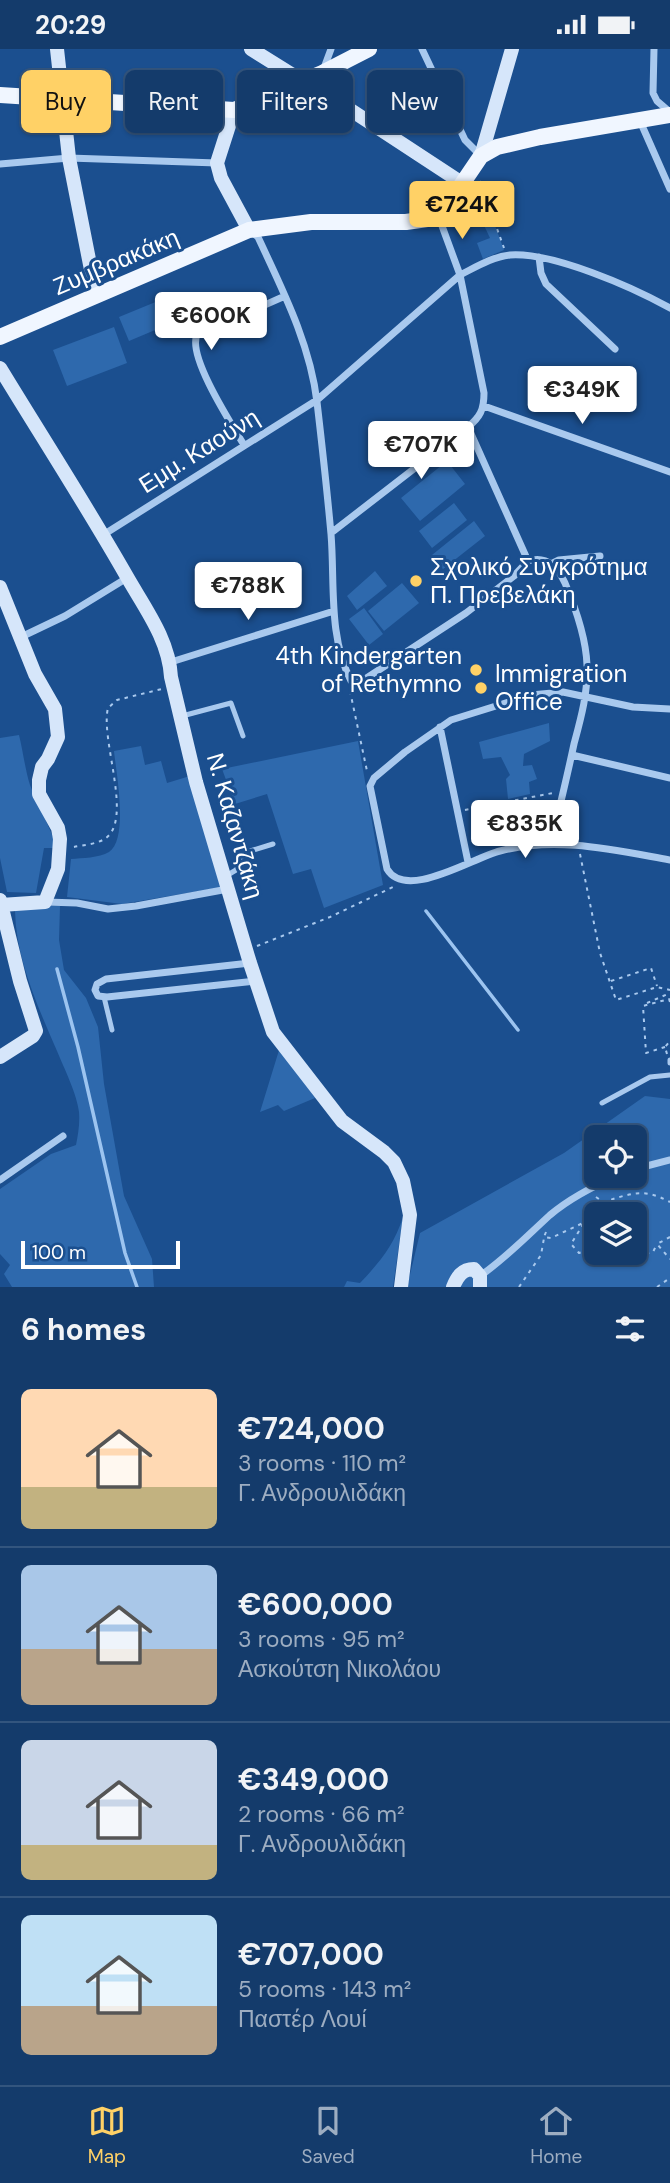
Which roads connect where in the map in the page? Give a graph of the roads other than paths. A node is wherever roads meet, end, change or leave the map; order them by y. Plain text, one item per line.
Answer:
1 (57, 49) edge
2 (251, 49) edge
3 (331, 49) edge
4 (369, 49) edge
5 (422, 49) edge
6 (512, 49) edge
7 (654, 49) edge
8 (59, 70) edge
9 (285, 70) edge
10 (324, 70) edge
11 (329, 70) edge
12 (0, 95) edge
13 (21, 97) edge
14 (111, 103) edge
15 (237, 109) edge
16 (234, 110) junction
17 (353, 111) edge
18 (659, 116) edge
19 (66, 133) edge
20 (481, 156) junction
21 (69, 157) junction
22 (217, 163) junction
23 (0, 165) edge
24 (462, 183) junction
25 (670, 189) edge
26 (438, 215) junction
27 (249, 229) junction
28 (539, 257) junction
29 (460, 275) junction
30 (96, 295) junction
31 (285, 296) junction
32 (670, 308) edge
33 (0, 337) edge
34 (615, 349) dead end
35 (0, 368) edge
36 (317, 400) junction
37 (484, 407) junction
38 (468, 427) junction
39 (244, 445) junction
40 (670, 472) edge
41 (331, 533) junction
42 (103, 535) junction
43 (600, 556) dead end
44 (528, 561) junction
45 (551, 564) junction
46 (127, 578) junction
47 (0, 587) edge
48 (334, 611) junction
49 (20, 638) junction
50 (170, 662) junction
51 (586, 697) junction
52 (670, 709) edge
53 (182, 716) junction
54 (440, 727) junction
55 (243, 736) dead end
56 (572, 755) junction
57 (670, 778) edge
58 (551, 843) junction
59 (272, 844) dead end
60 (670, 860) edge
61 (468, 862) junction
62 (227, 883) junction
63 (45, 902) junction
64 (0, 903) edge
65 (248, 957) junction
66 (256, 981) junction
67 (104, 997) junction
68 (113, 1030) dead end
69 (1, 1053) edge
70 (670, 1075) edge
71 (602, 1103) dead end
72 (63, 1136) dead end
73 (670, 1160) edge
74 (647, 1166) edge
75 (0, 1179) edge
76 (591, 1188) edge
77 (480, 1281) edge
78 (401, 1287) edge
79 (453, 1287) edge

1 - 8 street
2 - 9 street
3 - 10 street
4 - 11 main road
5 - 20 street
6 - 20 street
7 - 18 street
12 - 13 main road
14 - 16 main road
15 - 16 main road
16 - 22 street
17 - 24 street
18 - 20 main road
18 - 25 street
19 - 21 street
20 - 24 main road
21 - 22 street
21 - 23 street
21 - 30 street
22 - 27 street
24 - 26 main road
26 - 27 main road, Ζυμβρακάκη
26 - 29 street
27 - 30 main road, Ζυμβρακάκη
27 - 31 street
28 - 29 street, Εμμ. Καούνη
28 - 32 street
28 - 34 street
29 - 36 street, Εμμ. Καούνη
29 - 37 street
30 - 33 main road, Ζυμβρακάκη
31 - 36 street
31 - 39 street
35 - 42 street, Ν. Καζαντζάκη
36 - 39 street, Εμμ. Καούνη
36 - 41 street
37 - 38 street
37 - 40 street
38 - 41 street
38 - 44 street
39 - 42 street, Εμμ. Καούνη
41 - 48 street
42 - 46 street, Ν. Καζαντζάκη
43 - 45 street
44 - 45 street
44 - 48 street
45 - 51 street
46 - 49 street
46 - 50 street, Ν. Καζαντζάκη
47 - 49 street
48 - 50 street
49 - 63 street
50 - 53 street, Ν. Καζαντζάκη
51 - 52 street
51 - 54 street
51 - 56 street
53 - 55 lane
53 - 62 street, Ν. Καζαντζάκη
54 - 61 street
54 - 61 street
56 - 57 street
56 - 58 street
58 - 60 street
58 - 61 street
59 - 62 lane
62 - 63 street
62 - 65 street, Ν. Καζαντζάκη
63 - 64 street
64 - 69 street
65 - 66 street, Ν. Καζαντζάκη
65 - 67 street
66 - 67 street
66 - 78 street, Ν. Καζαντζάκη
67 - 68 lane
70 - 71 lane
72 - 75 street
73 - 74 street
76 - 77 street
77 - 79 street

